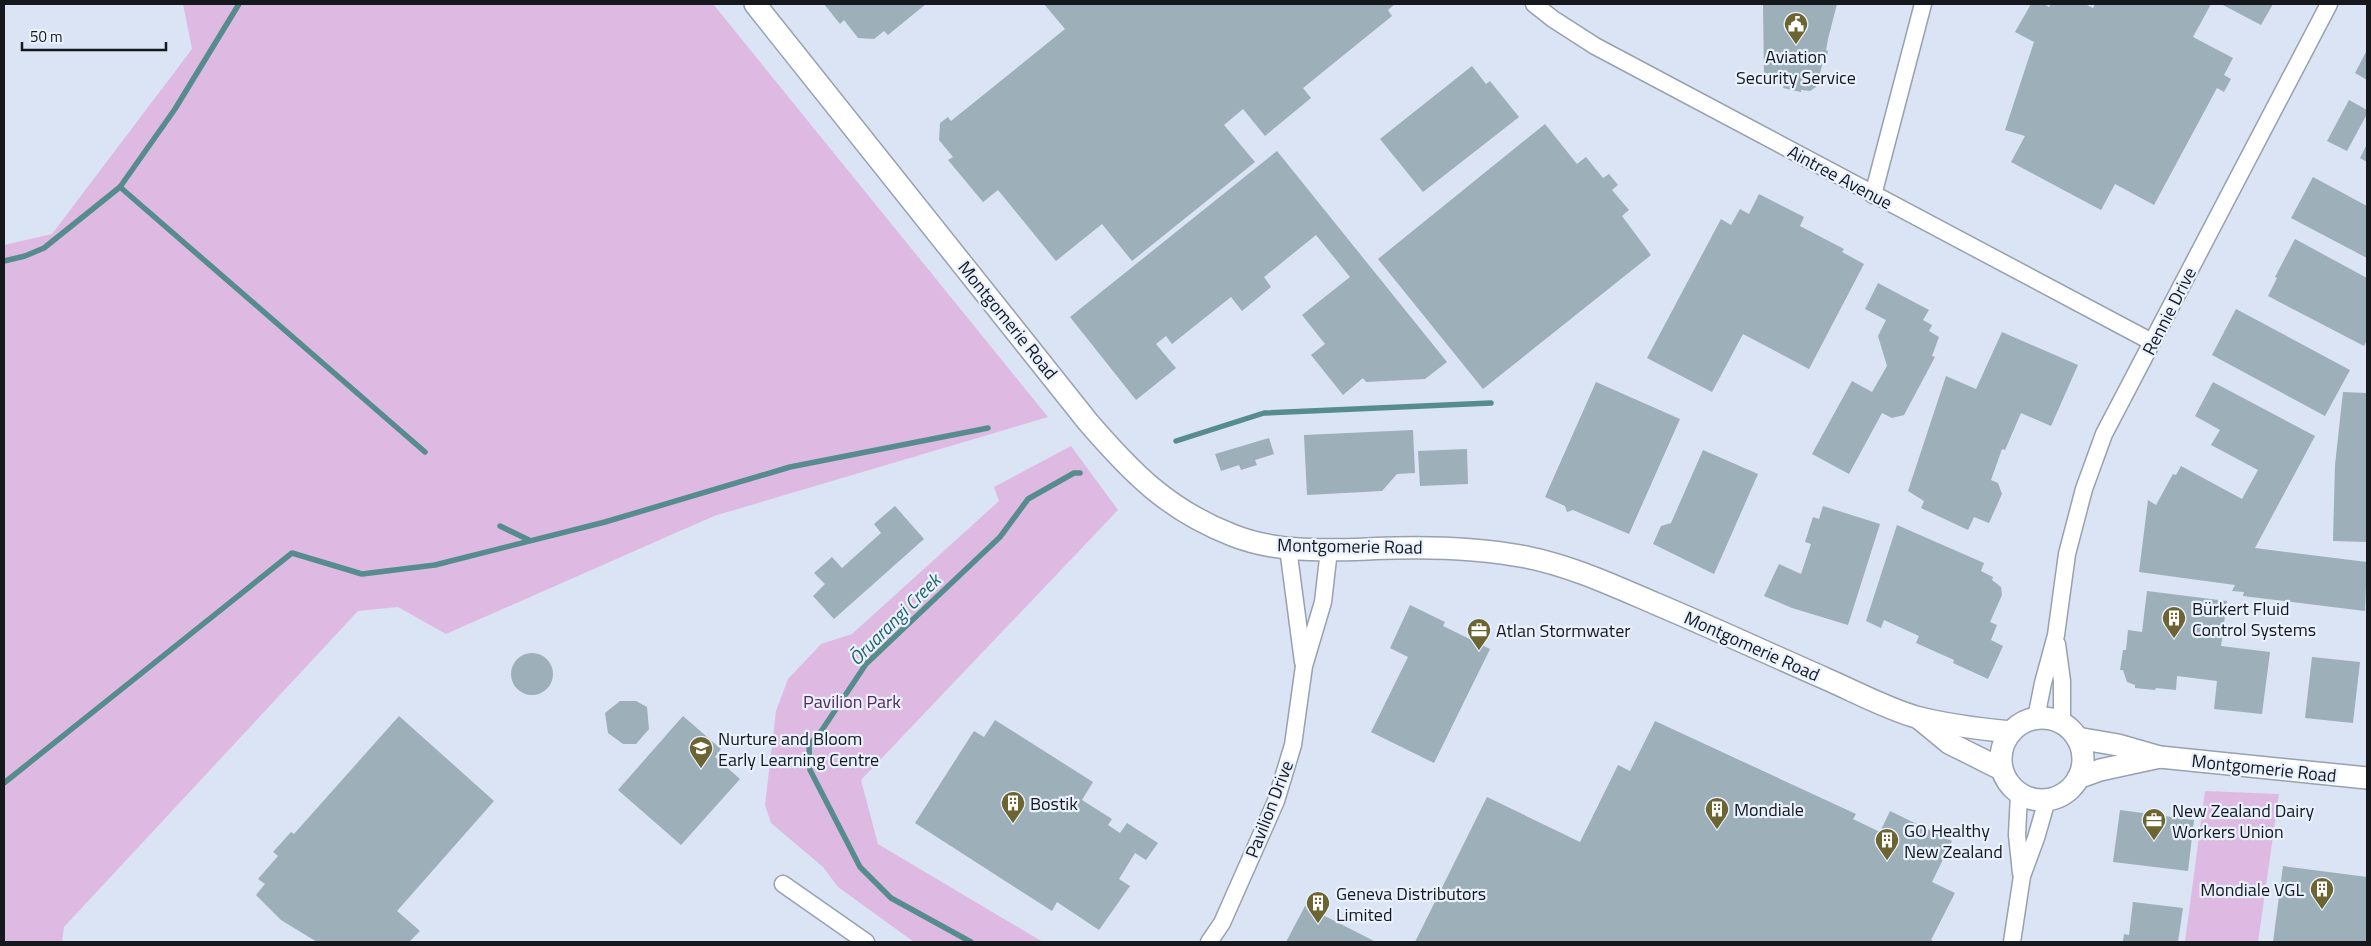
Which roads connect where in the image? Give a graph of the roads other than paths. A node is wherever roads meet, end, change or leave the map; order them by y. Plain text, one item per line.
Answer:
1 (755, 4) edge
2 (1534, 4) edge
3 (1923, 4) edge
4 (2329, 4) edge
5 (1872, 195) junction
6 (2152, 342) junction
7 (1288, 548) junction
8 (1329, 550) junction
9 (2056, 634) junction
10 (1304, 666) junction
11 (1918, 717) junction
12 (2036, 718) junction
13 (2062, 723) junction
14 (2011, 732) junction
15 (2077, 738) junction
16 (2160, 757) junction
17 (2001, 769) junction
18 (2078, 778) junction
19 (2367, 778) edge
20 (2019, 794) junction
21 (2047, 800) junction
22 (2022, 876) junction
23 (783, 884) dead end
24 (866, 942) edge
25 (1209, 942) edge
26 (2012, 942) edge

1 - 7 street, Montgomerie Road
2 - 5 street, Aintree Avenue
3 - 5 street
4 - 6 street, Rennie Drive
5 - 6 street, Aintree Avenue
6 - 9 street, Rennie Drive
7 - 8 street, Montgomerie Road
7 - 10 street, Pavilion Drive
8 - 10 street, Pavilion Drive
8 - 11 street, Montgomerie Road
9 - 12 street, Rennie Drive
9 - 13 street, Rennie Drive
10 - 25 street, Pavilion Drive
11 - 14 street, Montgomerie Road
11 - 17 street, Montgomerie Road
12 - 13 street
12 - 14 street
13 - 15 street
14 - 17 street
15 - 16 street, Montgomerie Road
15 - 18 street
16 - 18 street, Montgomerie Road
16 - 19 street, Montgomerie Road
17 - 20 street
18 - 21 street
20 - 21 street
20 - 22 street
21 - 22 street
22 - 26 street
23 - 24 street

